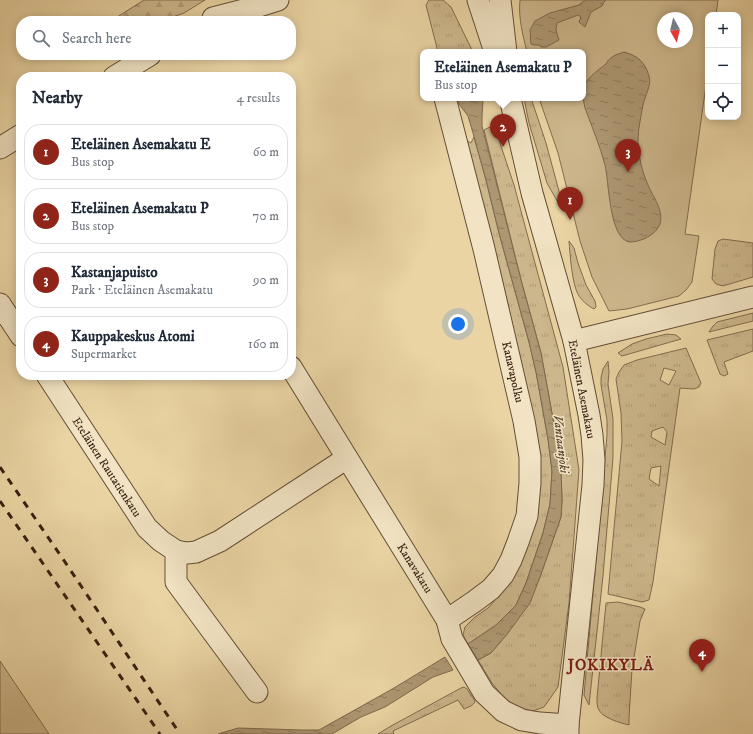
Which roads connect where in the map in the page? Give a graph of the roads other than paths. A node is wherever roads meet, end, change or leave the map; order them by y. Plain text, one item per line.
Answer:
1 (237, 0) edge
2 (278, 0) edge
3 (478, 0) edge
4 (500, 0) edge
5 (215, 16) edge
6 (224, 16) edge
7 (494, 49) edge
8 (506, 49) edge
9 (142, 60) edge
10 (122, 72) edge
11 (446, 101) edge
12 (511, 101) edge
13 (16, 138) edge
14 (0, 148) edge
15 (753, 297) edge
16 (0, 304) edge
17 (16, 328) edge
18 (574, 341) junction
19 (296, 376) edge
20 (50, 380) edge
21 (348, 458) junction
22 (176, 550) junction
23 (449, 629) junction
24 (257, 692) dead end
25 (568, 730) edge

1 - 5 street
2 - 6 street
3 - 7 street
4 - 8 street
9 - 10 street
11 - 23 street, Kanavapolku
12 - 18 street, Eteläinen Asemakatu
13 - 14 street
15 - 18 street
16 - 17 street
18 - 25 street, Eteläinen Asemakatu
19 - 21 street, Kanavakatu
20 - 22 street, Eteläinen Rautatienkatu
21 - 22 street, Eteläinen Rautatienkatu
21 - 23 street, Kanavakatu
22 - 24 street
23 - 25 street, Kanavakatu

